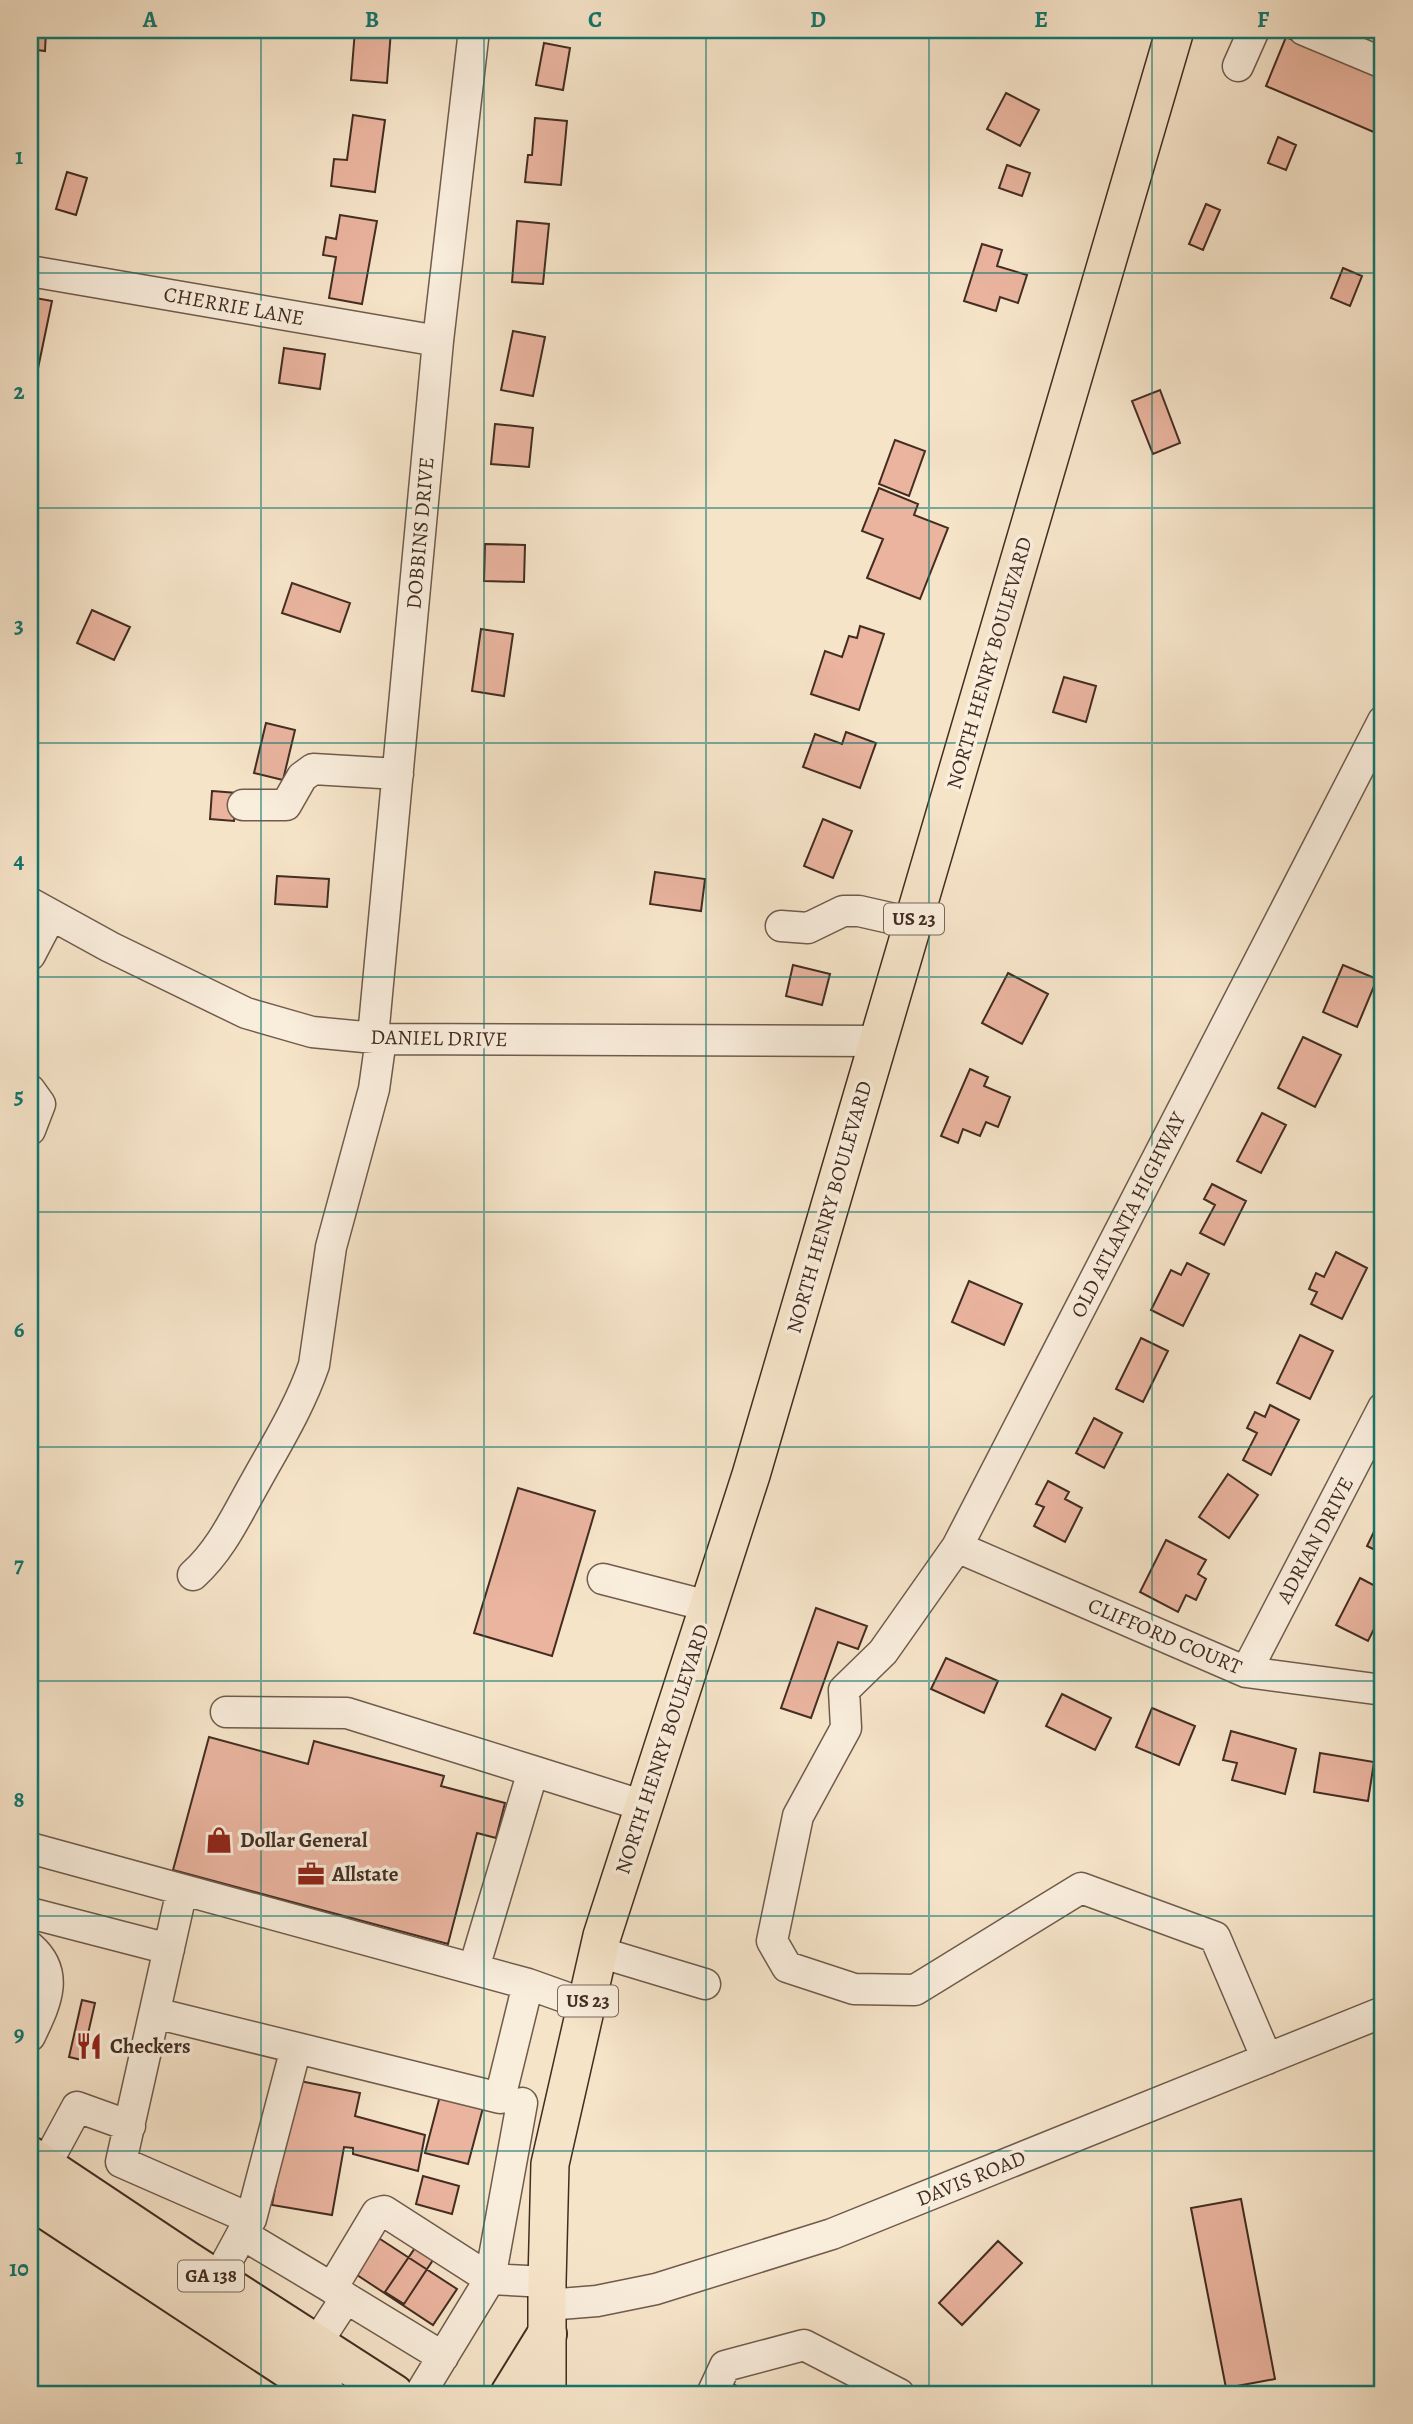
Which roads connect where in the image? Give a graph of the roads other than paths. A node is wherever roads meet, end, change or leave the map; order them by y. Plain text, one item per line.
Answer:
1 (474, 30) edge
2 (1175, 30) edge
3 (1254, 30) edge
4 (1304, 30) edge
5 (1383, 63) edge
6 (1238, 66) dead end
7 (30, 271) edge
8 (438, 341) junction
9 (1383, 721) edge
10 (398, 774) junction
11 (243, 805) dead end
12 (40, 909) edge
13 (912, 923) junction
14 (780, 926) dead end
15 (30, 955) edge
16 (377, 1038) junction
17 (878, 1041) junction
18 (30, 1090) edge
19 (30, 1130) edge
20 (1383, 1408) edge
21 (957, 1547) junction
22 (193, 1575) dead end
23 (603, 1579) dead end
24 (708, 1606) junction
25 (1246, 1672) junction
26 (1383, 1690) edge
27 (226, 1712) dead end
28 (533, 1771) junction
29 (644, 1806) junction
30 (30, 1849) edge
31 (182, 1890) junction
32 (30, 1913) edge
33 (30, 1947) edge
34 (169, 1950) junction
35 (599, 1952) junction
36 (474, 1968) junction
37 (528, 1984) junction
38 (705, 1984) dead end
39 (587, 2005) junction
40 (1383, 2012) edge
41 (155, 2013) junction
42 (30, 2036) edge
43 (296, 2048) junction
44 (1267, 2059) junction
45 (511, 2101) junction
46 (562, 2111) junction
47 (130, 2126) junction
48 (35, 2174) edge
49 (246, 2227) junction
50 (490, 2280) junction
51 (339, 2293) junction
52 (224, 2299) junction
53 (547, 2307) junction
54 (316, 2344) junction
55 (443, 2357) junction
56 (553, 2388) edge
57 (326, 2394) edge
58 (394, 2394) edge
59 (420, 2394) edge
60 (510, 2394) edge
61 (712, 2394) edge
62 (899, 2394) edge

1 - 8 street, DOBBINS DRIVE
2 - 13 main road, NORTH HENRY BOULEVARD / US 23
3 - 6 street
4 - 5 street
7 - 8 street, CHERRIE LANE
8 - 10 street, DOBBINS DRIVE
9 - 21 street, OLD ATLANTA HIGHWAY
10 - 11 street
10 - 16 street, DOBBINS DRIVE
12 - 15 street
12 - 16 street, DANIEL DRIVE
13 - 14 street
13 - 17 main road, NORTH HENRY BOULEVARD / US 23
16 - 17 street, DANIEL DRIVE
16 - 22 street, DOBBINS DRIVE
17 - 24 main road, NORTH HENRY BOULEVARD / US 23
18 - 19 street
20 - 25 street, ADRIAN DRIVE
21 - 25 street, CLIFFORD COURT
21 - 44 street, OLD ATLANTA HIGHWAY
23 - 24 street
24 - 29 main road, NORTH HENRY BOULEVARD / US 23
25 - 26 street, CLIFFORD COURT
27 - 28 street
28 - 29 street
28 - 36 street
29 - 35 main road, NORTH HENRY BOULEVARD / US 23
30 - 31 street
31 - 34 street
31 - 36 street
32 - 34 street
33 - 42 street
34 - 41 street
35 - 38 street
35 - 39 main road, NORTH HENRY BOULEVARD / US 23
36 - 37 street
37 - 39 street
37 - 45 street
39 - 46 main road, NORTH HENRY BOULEVARD / US 23
40 - 44 street, DAVIS ROAD
41 - 43 street
41 - 47 street
43 - 45 street
43 - 49 street
44 - 53 street, DAVIS ROAD
45 - 46 street
45 - 50 street
46 - 53 main road, NORTH HENRY BOULEVARD / US 23
47 - 48 street
47 - 49 street
48 - 52 highway, GA 138
49 - 51 street
49 - 52 street
50 - 51 street
50 - 53 street, DAVIS ROAD
50 - 55 street
51 - 54 street
51 - 55 street
52 - 54 highway, GA 138
52 - 57 highway, GA 138
53 - 56 main road, NORTH HENRY BOULEVARD / US 23
53 - 60 highway
54 - 58 highway, GA 138
55 - 59 street
61 - 62 street

